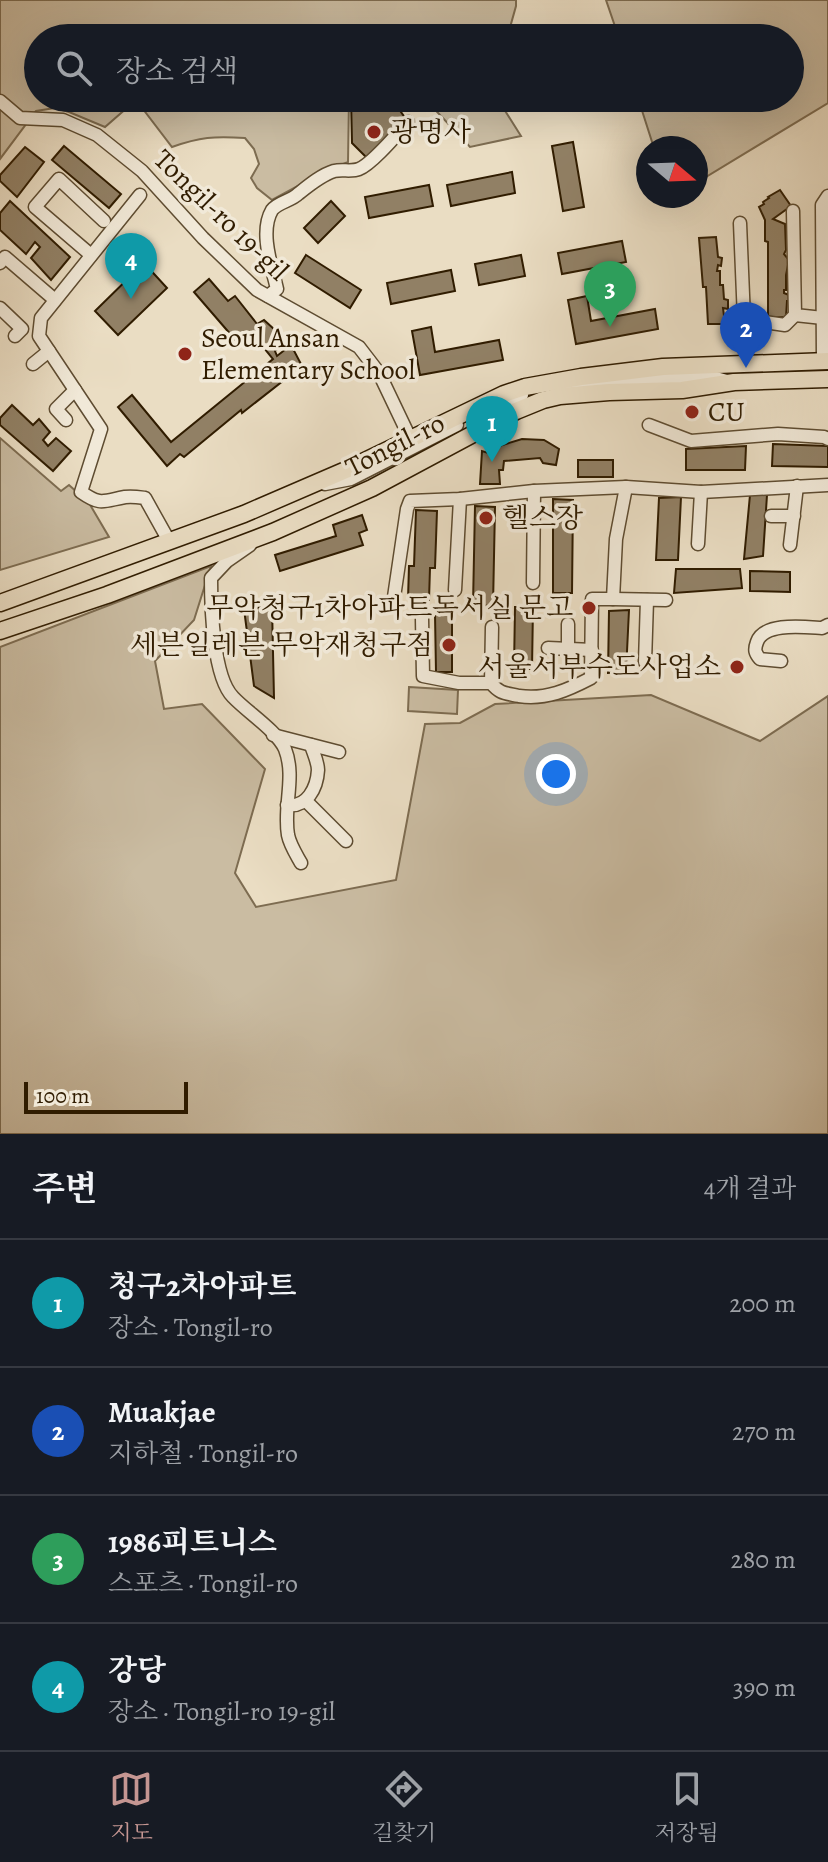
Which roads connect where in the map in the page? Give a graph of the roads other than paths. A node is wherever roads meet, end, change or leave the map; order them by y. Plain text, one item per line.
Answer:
1 (0, 101) edge
2 (408, 122) dead end
3 (140, 195) dead end
4 (828, 196) edge
5 (793, 211) dead end
6 (104, 221) dead end
7 (740, 223) dead end
8 (91, 255) junction
9 (0, 263) edge
10 (825, 277) edge
11 (268, 296) junction
12 (55, 300) junction
13 (0, 308) edge
14 (795, 315) junction
15 (823, 318) junction
16 (15, 336) dead end
17 (49, 351) junction
18 (826, 361) edge
19 (33, 364) dead end
20 (826, 379) edge
21 (75, 390) junction
22 (543, 393) junction
23 (66, 420) dead end
24 (649, 425) dead end
25 (410, 438) junction
26 (828, 439) edge
27 (828, 485) edge
28 (797, 486) junction
29 (626, 487) junction
30 (298, 490) junction
31 (534, 491) junction
32 (701, 492) junction
33 (352, 497) junction
34 (460, 499) junction
35 (771, 516) dead end
36 (794, 516) junction
37 (169, 541) junction
38 (698, 544) dead end
39 (790, 545) dead end
40 (533, 583) dead end
41 (455, 590) dead end
42 (394, 597) dead end
43 (613, 599) junction
44 (647, 600) junction
45 (666, 600) dead end
46 (0, 603) edge
47 (422, 618) dead end
48 (568, 624) dead end
49 (828, 625) edge
50 (492, 627) dead end
51 (0, 631) edge
52 (548, 648) dead end
53 (568, 649) junction
54 (592, 650) junction
55 (781, 661) dead end
56 (645, 662) dead end
57 (491, 683) junction
58 (273, 735) junction
59 (311, 745) junction
60 (339, 752) dead end
61 (306, 801) junction
62 (287, 805) junction
63 (346, 841) dead end
64 (301, 863) dead end

1 - 11 street, Tongil-ro 19-gil
2 - 11 street
3 - 8 street
4 - 10 street
5 - 14 street
6 - 8 street
7 - 14 street
8 - 12 street
9 - 12 street
10 - 15 street
11 - 25 street, Tongil-ro 19-gil
12 - 17 street
13 - 16 street
14 - 15 street
15 - 18 street
17 - 19 street
17 - 21 street
18 - 20 main road
18 - 22 main road, Tongil-ro
20 - 22 main road, Tongil-ro
21 - 23 street
21 - 37 street
22 - 25 main road, Tongil-ro
22 - 30 street
22 - 33 main road, Tongil-ro
24 - 26 street
25 - 30 main road, Tongil-ro
27 - 28 street
28 - 32 street
28 - 36 street
29 - 31 street
29 - 32 street
29 - 43 street
30 - 37 main road, Tongil-ro
31 - 34 street
31 - 40 street
32 - 38 street
33 - 51 main road, Tongil-ro
33 - 58 street
34 - 41 street
34 - 42 street
35 - 36 street
36 - 39 street
37 - 46 main road, Tongil-ro
43 - 44 street
43 - 54 street
44 - 45 street
44 - 56 street
47 - 57 street
48 - 53 street
49 - 55 street
50 - 57 street
52 - 53 street
53 - 54 street
54 - 57 street
58 - 59 street
58 - 62 street
59 - 60 street
59 - 61 street
61 - 62 street
61 - 63 street
62 - 64 street

